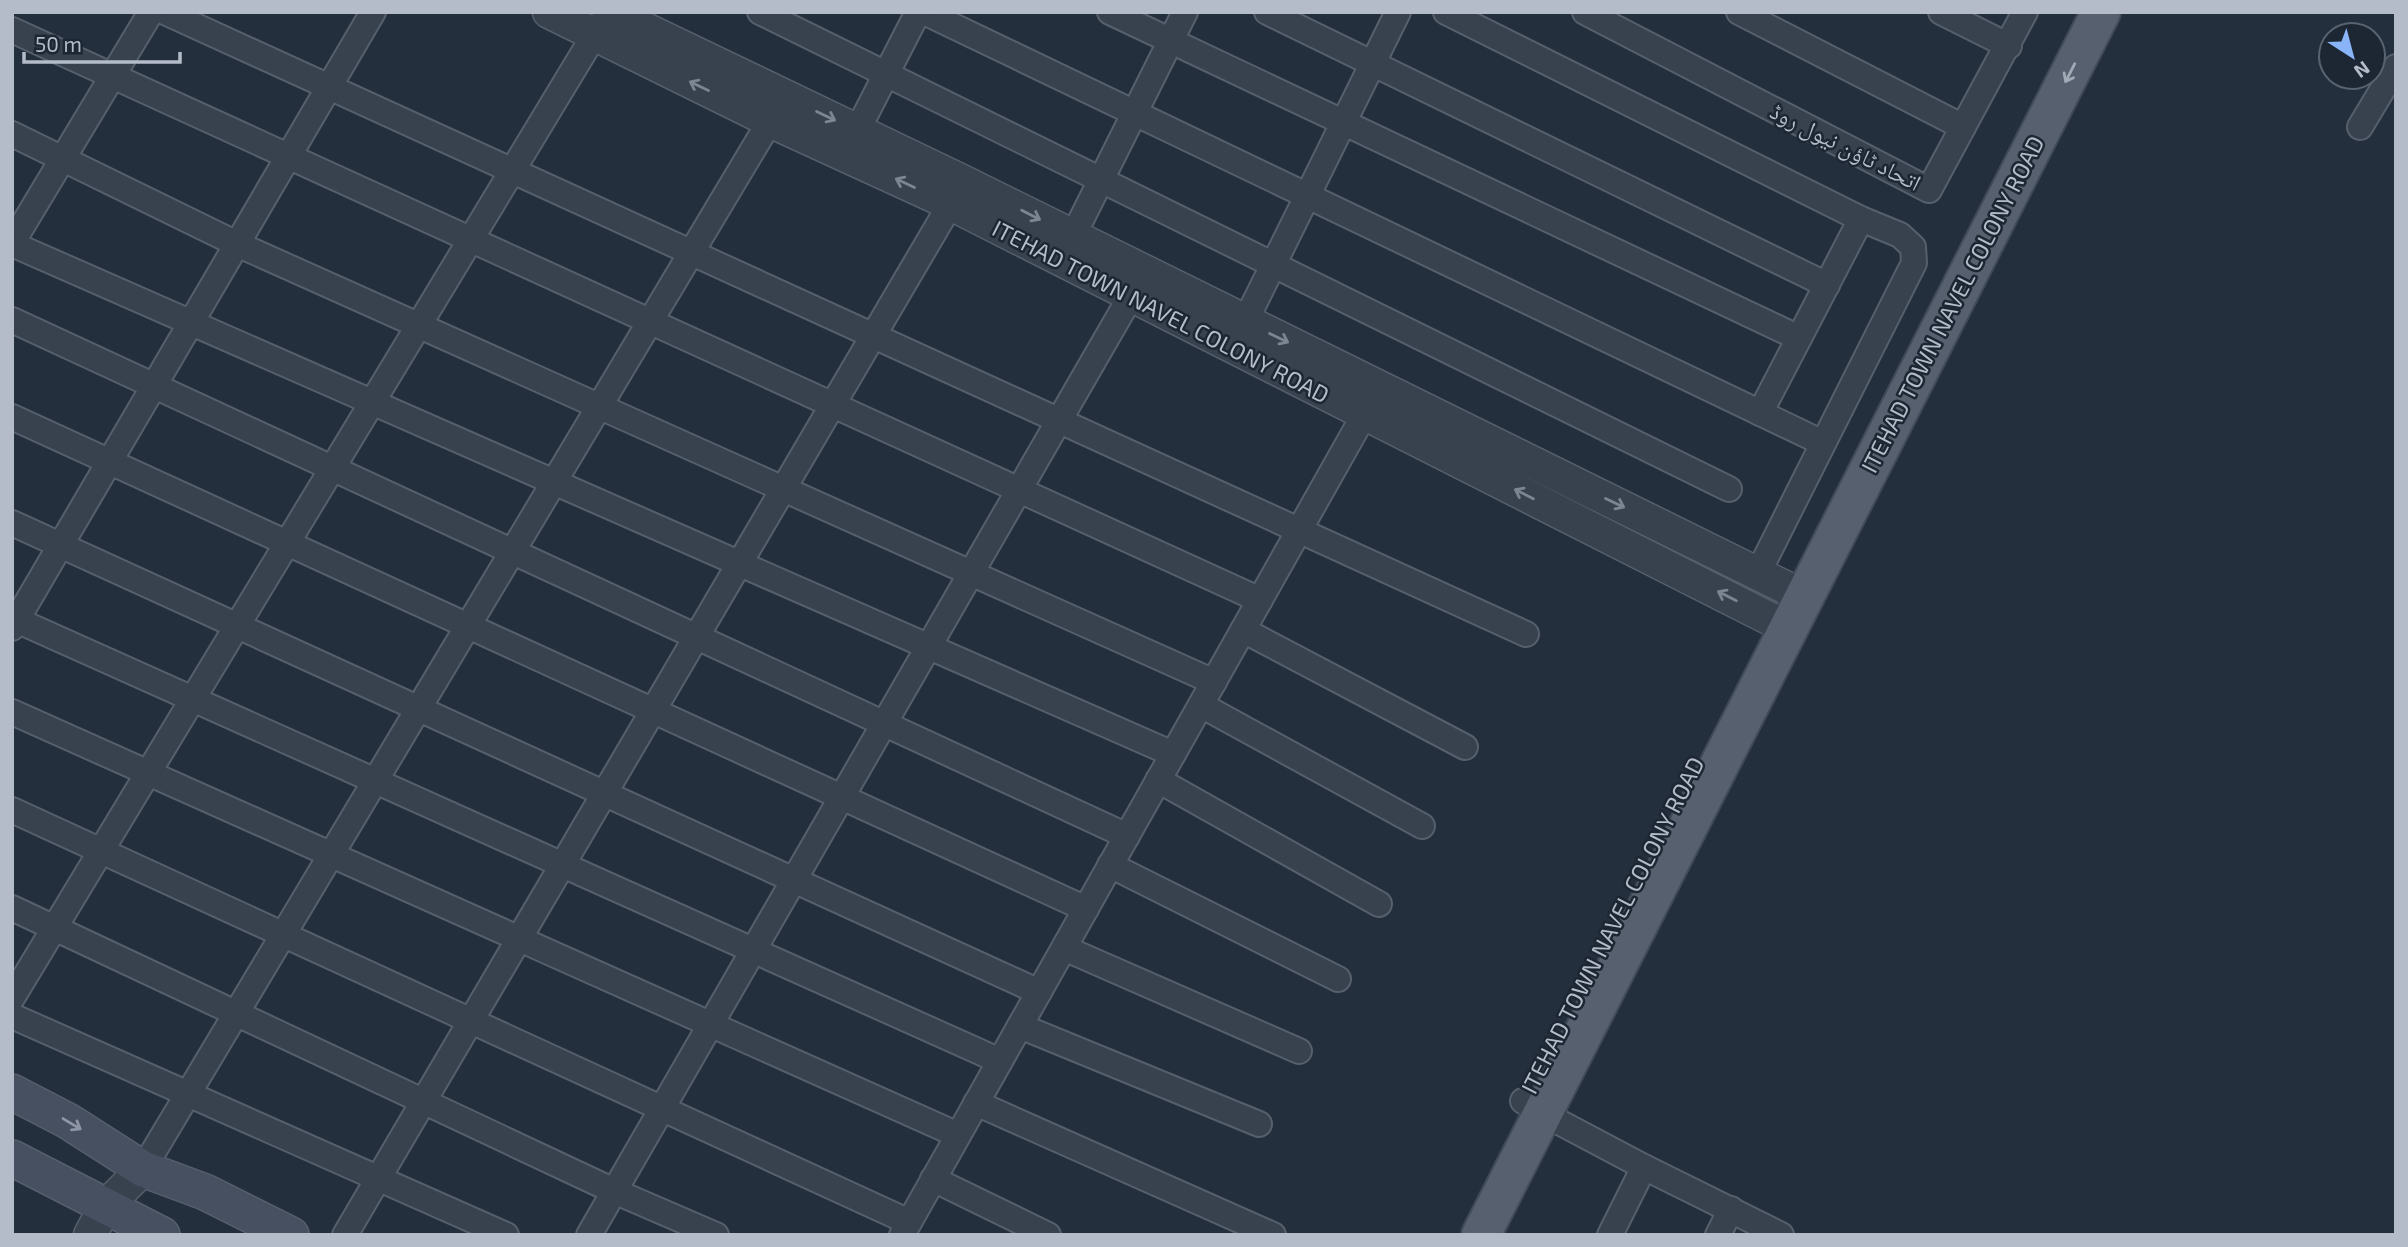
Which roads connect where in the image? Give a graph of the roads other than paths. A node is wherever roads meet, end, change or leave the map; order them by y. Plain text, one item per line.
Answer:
1 (151, 12) edge
2 (165, 12) edge
3 (373, 12) edge
4 (549, 12) edge
5 (760, 12) edge
6 (918, 12) edge
7 (924, 12) edge
8 (1110, 12) edge
9 (1185, 12) edge
10 (1267, 12) edge
11 (1398, 12) edge
12 (1446, 12) edge
13 (1585, 12) edge
14 (1740, 12) edge
15 (1941, 12) edge
16 (2025, 12) edge
17 (2071, 12) edge
18 (2101, 12) edge
19 (604, 20) edge
20 (12, 30) edge
21 (1171, 41) junction
22 (2009, 46) junction
23 (1373, 64) junction
24 (2396, 67) edge
25 (886, 74) junction
26 (113, 76) junction
27 (329, 87) junction
28 (778, 108) junction
29 (1135, 113) junction
30 (1343, 123) junction
31 (1963, 127) junction
32 (2360, 127) dead end
33 (857, 131) junction
34 (12, 134) edge
35 (289, 156) junction
36 (63, 159) junction
37 (512, 171) junction
38 (1101, 180) junction
39 (957, 193) junction
40 (1308, 196) junction
41 (1860, 219) junction
42 (1073, 236) junction
43 (471, 239) junction
44 (12, 243) edge
45 (237, 244) junction
46 (691, 253) junction
47 (1274, 265) junction
48 (1138, 284) junction
49 (1827, 285) junction
50 (12, 320) edge
51 (651, 321) junction
52 (1245, 322) junction
53 (191, 323) junction
54 (419, 326) junction
55 (873, 336) junction
56 (1799, 338) junction
57 (154, 386) junction
58 (1372, 400) junction
59 (372, 402) junction
60 (833, 404) junction
61 (600, 407) junction
62 (1760, 413) junction
63 (12, 417) edge
64 (1059, 421) junction
65 (1823, 443) junction
66 (110, 462) junction
67 (333, 468) junction
68 (554, 482) junction
69 (783, 489) junction
70 (1729, 489) dead end
71 (1019, 490) junction
72 (12, 523) edge
73 (1299, 530) junction
74 (288, 543) junction
75 (61, 545) junction
76 (513, 552) junction
77 (740, 563) junction
78 (971, 573) junction
79 (1260, 600) junction
80 (1781, 600) junction
81 (14, 622) edge
82 (237, 625) junction
83 (469, 626) junction
84 (1243, 630) junction
85 (1526, 634) dead end
86 (696, 636) junction
87 (929, 646) junction
88 (1214, 682) junction
89 (193, 699) junction
90 (1201, 705) junction
91 (419, 709) junction
92 (653, 710) junction
93 (12, 712) edge
94 (884, 724) junction
95 (1465, 747) dead end
96 (1173, 754) junction
97 (148, 773) junction
98 (1158, 780) junction
99 (376, 781) junction
100 (604, 793) junction
101 (842, 797) junction
102 (12, 810) edge
103 (1422, 826) dead end
104 (1126, 836) junction
105 (101, 851) junction
106 (332, 855) junction
107 (562, 865) junction
108 (1110, 865) junction
109 (794, 880) junction
110 (1379, 904) dead end
111 (12, 908) edge
112 (1086, 909) junction
113 (54, 928) junction
114 (284, 935) junction
115 (519, 939) junction
116 (1064, 948) junction
117 (753, 951) junction
118 (1338, 979) dead end
119 (1039, 992) junction
120 (12, 998) edge
121 (237, 1014) junction
122 (12, 1016) edge
123 (471, 1020) junction
124 (710, 1024) junction
125 (1020, 1026) junction
126 (1299, 1051) dead end
127 (1000, 1061) junction
128 (12, 1092) edge
129 (189, 1094) junction
130 (423, 1101) junction
131 (976, 1103) junction
132 (1533, 1107) junction
133 (662, 1109) junction
134 (1259, 1124) dead end
135 (958, 1135) junction
136 (12, 1158) edge
137 (1644, 1167) junction
138 (143, 1169) junction
139 (378, 1178) junction
140 (933, 1179) junction
141 (614, 1191) junction
142 (1731, 1209) junction
143 (97, 1221) edge
144 (905, 1228) edge
145 (162, 1235) edge
146 (291, 1235) edge
147 (345, 1235) edge
148 (506, 1235) edge
149 (589, 1235) edge
150 (716, 1235) edge
151 (1048, 1235) edge
152 (1273, 1235) edge
153 (1458, 1235) edge
154 (1481, 1235) edge
155 (1610, 1235) edge
156 (1718, 1235) edge
157 (1782, 1235) edge

1 - 26 street
2 - 27 street
3 - 27 street
4 - 19 street, ITEHAD TOWN NAVEL COLONY ROAD
5 - 25 street
6 - 25 street
7 - 29 street
8 - 21 street
9 - 21 street
10 - 23 street
11 - 23 street
12 - 41 street
13 - 31 street, اتحاد ٹاؤن نیول روڈ
14 - 31 street
15 - 22 street
16 - 22 street, اتحاد ٹاؤن نیول روڈ
17 - 80 main road, ITEHAD TOWN NAVEL COLONY ROAD
18 -> 80 main road, ITEHAD TOWN NAVEL COLONY ROAD
19 - 28 street, ITEHAD TOWN NAVEL COLONY ROAD
19 - 37 street
20 - 26 street
21 - 29 street
21 - 30 street
22 - 31 street, اتحاد ٹاؤن نیول روڈ
23 - 30 street
23 - 49 street
24 - 32 street
25 - 33 street
25 - 38 street
26 - 35 street
26 - 36 street
27 - 35 street
27 - 37 street
28 -> 33 street, ITEHAD TOWN NAVEL COLONY ROAD
39 -> 28 street, ITEHAD TOWN NAVEL COLONY ROAD
28 - 46 street
29 - 38 street
29 - 40 street
30 - 40 street
30 - 56 street
33 - 39 street, ITEHAD TOWN NAVEL COLONY ROAD
34 - 36 street
35 - 43 street
35 - 45 street
36 - 44 street
36 - 45 street
37 - 43 street
37 - 46 street
38 - 42 street
38 - 47 street
39 -> 42 street, ITEHAD TOWN NAVEL COLONY ROAD
39 - 48 street, ITEHAD TOWN NAVEL COLONY ROAD
39 - 55 street
40 - 47 street
40 - 62 street
41 - 49 street
41 - 65 street
42 - 48 street, ITEHAD TOWN NAVEL COLONY ROAD
43 - 51 street
43 - 54 street
44 - 53 street
45 - 53 street
45 - 54 street
46 - 51 street
46 - 55 street
47 - 52 street
47 - 70 street
48 - 52 street, ITEHAD TOWN NAVEL COLONY ROAD
48 - 58 street, ITEHAD TOWN NAVEL COLONY ROAD
48 - 64 street
49 - 56 street
50 - 57 street
51 - 60 street
51 - 61 street
52 -> 58 street, ITEHAD TOWN NAVEL COLONY ROAD
53 - 57 street
53 - 59 street
54 - 59 street
54 - 61 street
55 - 60 street
55 - 64 street
56 - 62 street
57 - 66 street
57 - 67 street
58 - 73 street
80 -> 58 street, ITEHAD TOWN NAVEL COLONY ROAD
58 -> 80 street, ITEHAD TOWN NAVEL COLONY ROAD
59 - 67 street
59 - 68 street
60 - 69 street
60 - 71 street
61 - 68 street
61 - 69 street
62 - 65 street
63 - 66 street
64 - 71 street
64 - 73 street
65 - 80 street
66 - 74 street
66 - 75 street
67 - 74 street
67 - 76 street
68 - 76 street
68 - 77 street
69 - 77 street
69 - 78 street
71 - 78 street
71 - 79 street
72 - 75 street
73 - 79 street
73 - 85 street
74 - 82 street
74 - 83 street
75 - 81 street
75 - 82 street
76 - 83 street
76 - 86 street
77 - 86 street
77 - 87 street
78 - 87 street
78 - 88 street
79 - 84 street
80 - 132 main road, ITEHAD TOWN NAVEL COLONY ROAD
81 - 89 street
82 - 89 street
82 - 91 street
83 - 91 street
83 - 92 street
84 - 88 street
84 - 95 street
86 - 92 street
86 - 94 street
87 - 94 street
87 - 96 street
88 - 90 street
89 - 97 street
89 - 99 street
90 - 96 street
90 - 103 street
91 - 99 street
91 - 100 street
92 - 100 street
92 - 101 street
93 - 97 street
94 - 101 street
94 - 104 street
96 - 98 street
97 - 105 street
97 - 106 street
98 - 104 street
98 - 110 street
99 - 106 street
99 - 107 street
100 - 107 street
100 - 109 street
101 - 109 street
101 - 112 street
102 - 105 street
104 - 108 street
105 - 113 street
105 - 114 street
106 - 114 street
106 - 115 street
107 - 115 street
107 - 117 street
108 - 112 street
108 - 118 street
109 - 117 street
109 - 119 street
111 - 113 street
112 - 116 street
113 - 120 street
113 - 121 street
114 - 121 street
114 - 123 street
115 - 123 street
115 - 124 street
116 - 119 street
116 - 126 street
117 - 124 street
117 - 127 street
119 - 125 street
121 - 129 street
121 - 130 street
122 - 129 street
123 - 130 street
123 - 133 street
124 - 133 street
124 - 135 street
125 - 127 street
125 - 134 street
127 - 131 street
128 -> 138 main road
129 - 138 street
129 - 139 street
130 - 139 street
130 - 141 street
131 - 135 street
131 - 152 street
132 - 137 street
132 - 153 main road, ITEHAD TOWN NAVEL COLONY ROAD
132 - 154 main road, ITEHAD TOWN NAVEL COLONY ROAD
133 - 141 street
133 - 144 street
135 - 140 street
136 - 143 main road
137 - 142 street
137 - 155 street
138 - 143 street
138 - 146 main road
139 - 147 street
139 - 148 street
140 - 144 street
140 - 151 street
141 - 149 street
141 - 150 street
142 - 156 street
142 - 157 street
143 - 145 main road

